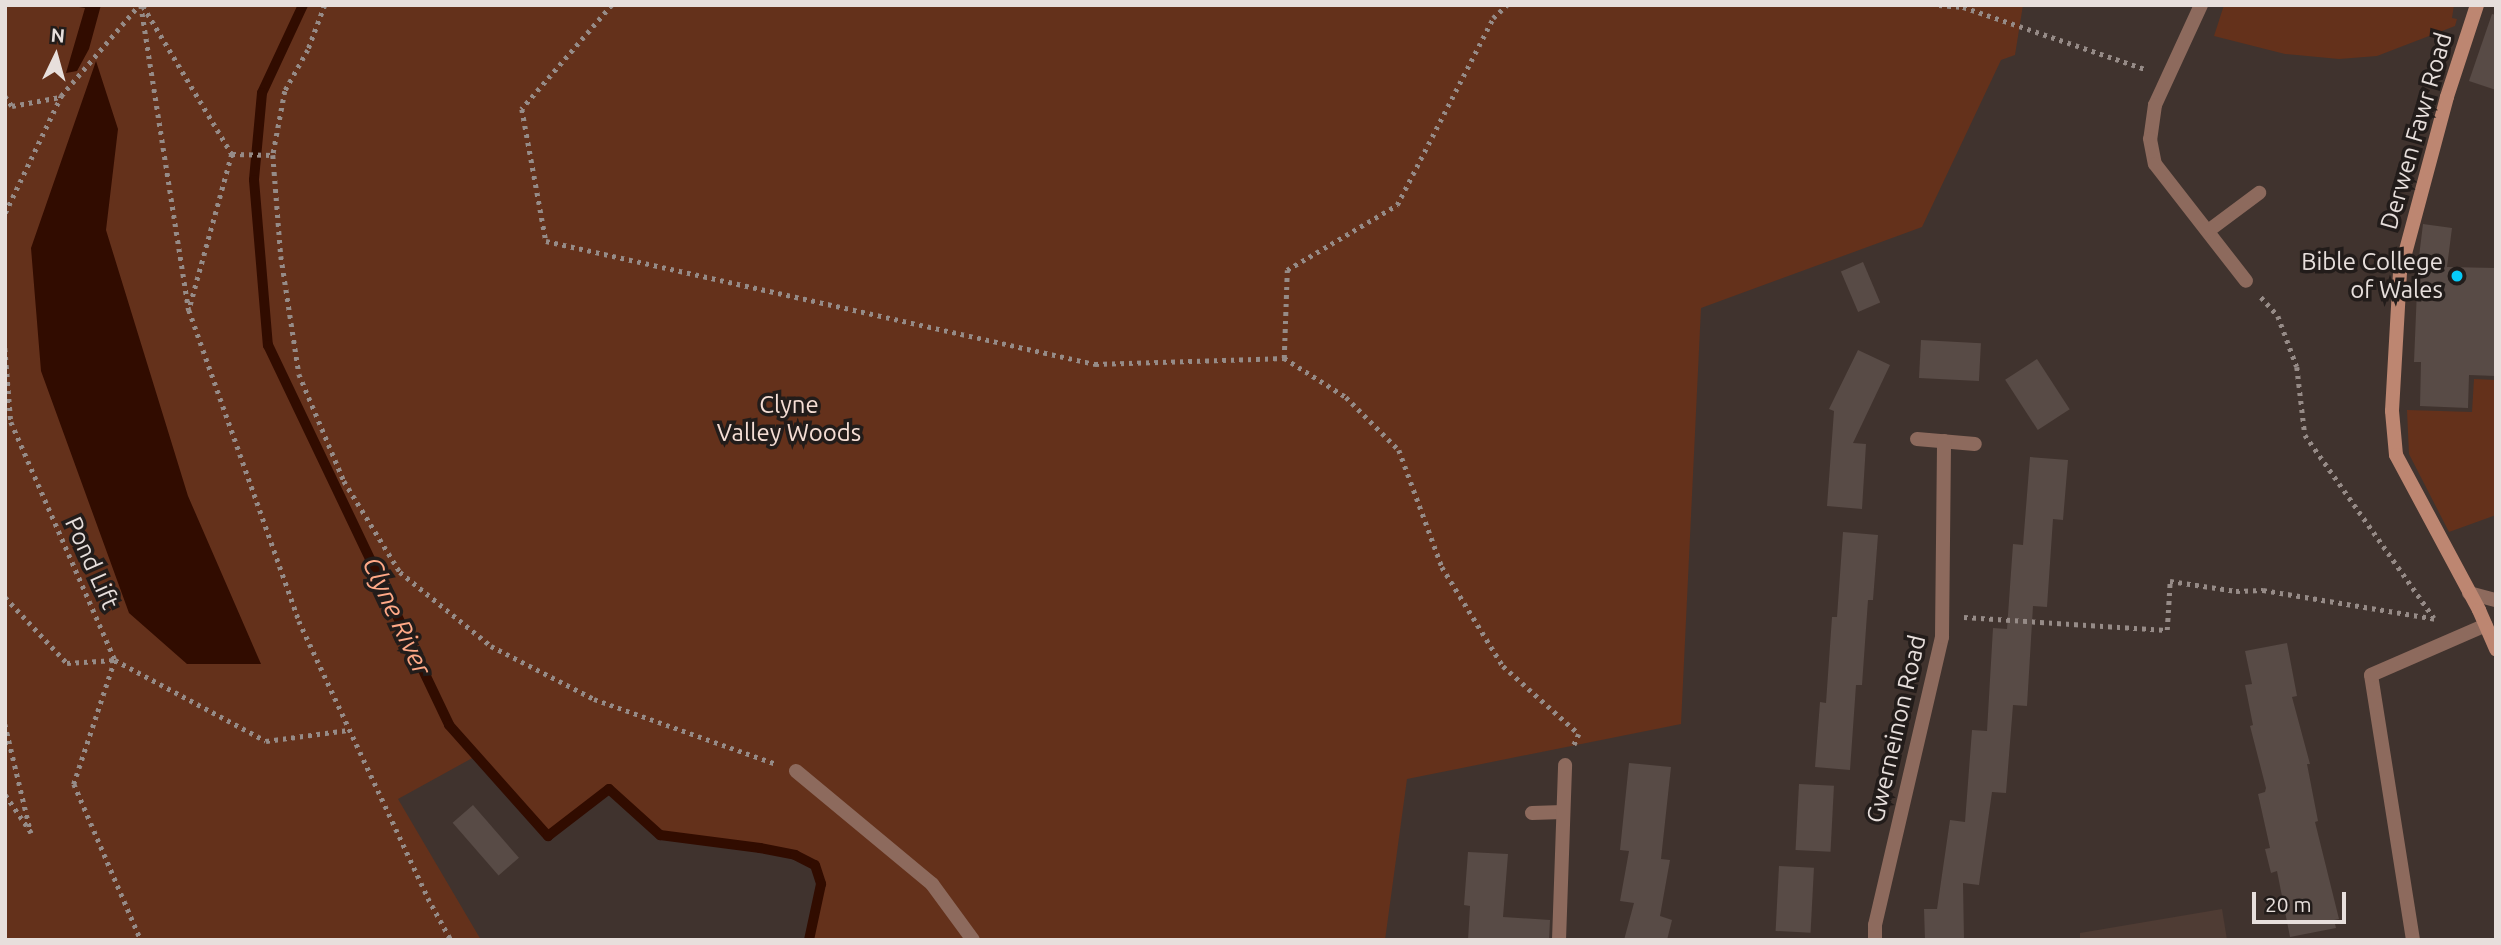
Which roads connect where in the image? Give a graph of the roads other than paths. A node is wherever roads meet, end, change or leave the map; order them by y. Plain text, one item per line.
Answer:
1 (2201, 5) edge
2 (2477, 5) edge
3 (2259, 192) dead end
4 (2208, 231) junction
5 (2246, 281) road end
6 (1917, 439) dead end
7 (1944, 441) junction
8 (1975, 443) dead end
9 (2469, 593) junction
10 (2496, 600) edge
11 (2486, 625) junction
12 (2496, 649) edge
13 (1565, 765) road end
14 (796, 771) road end
15 (1563, 812) junction
16 (1532, 813) dead end
17 (973, 940) edge
18 (1559, 940) edge
19 (1875, 940) edge
20 (2413, 940) edge

1 - 4 street
2 - 9 main road, Derwen Fawr Road
3 - 4 street
4 - 5 street
6 - 7 street
7 - 8 street
7 - 19 street, Gwerneinon Road
9 - 10 street
9 - 11 main road, Derwen Fawr Road
11 - 12 main road, Derwen Fawr Road
11 - 20 street
13 - 15 street
14 - 17 street
15 - 16 street
15 - 18 street

